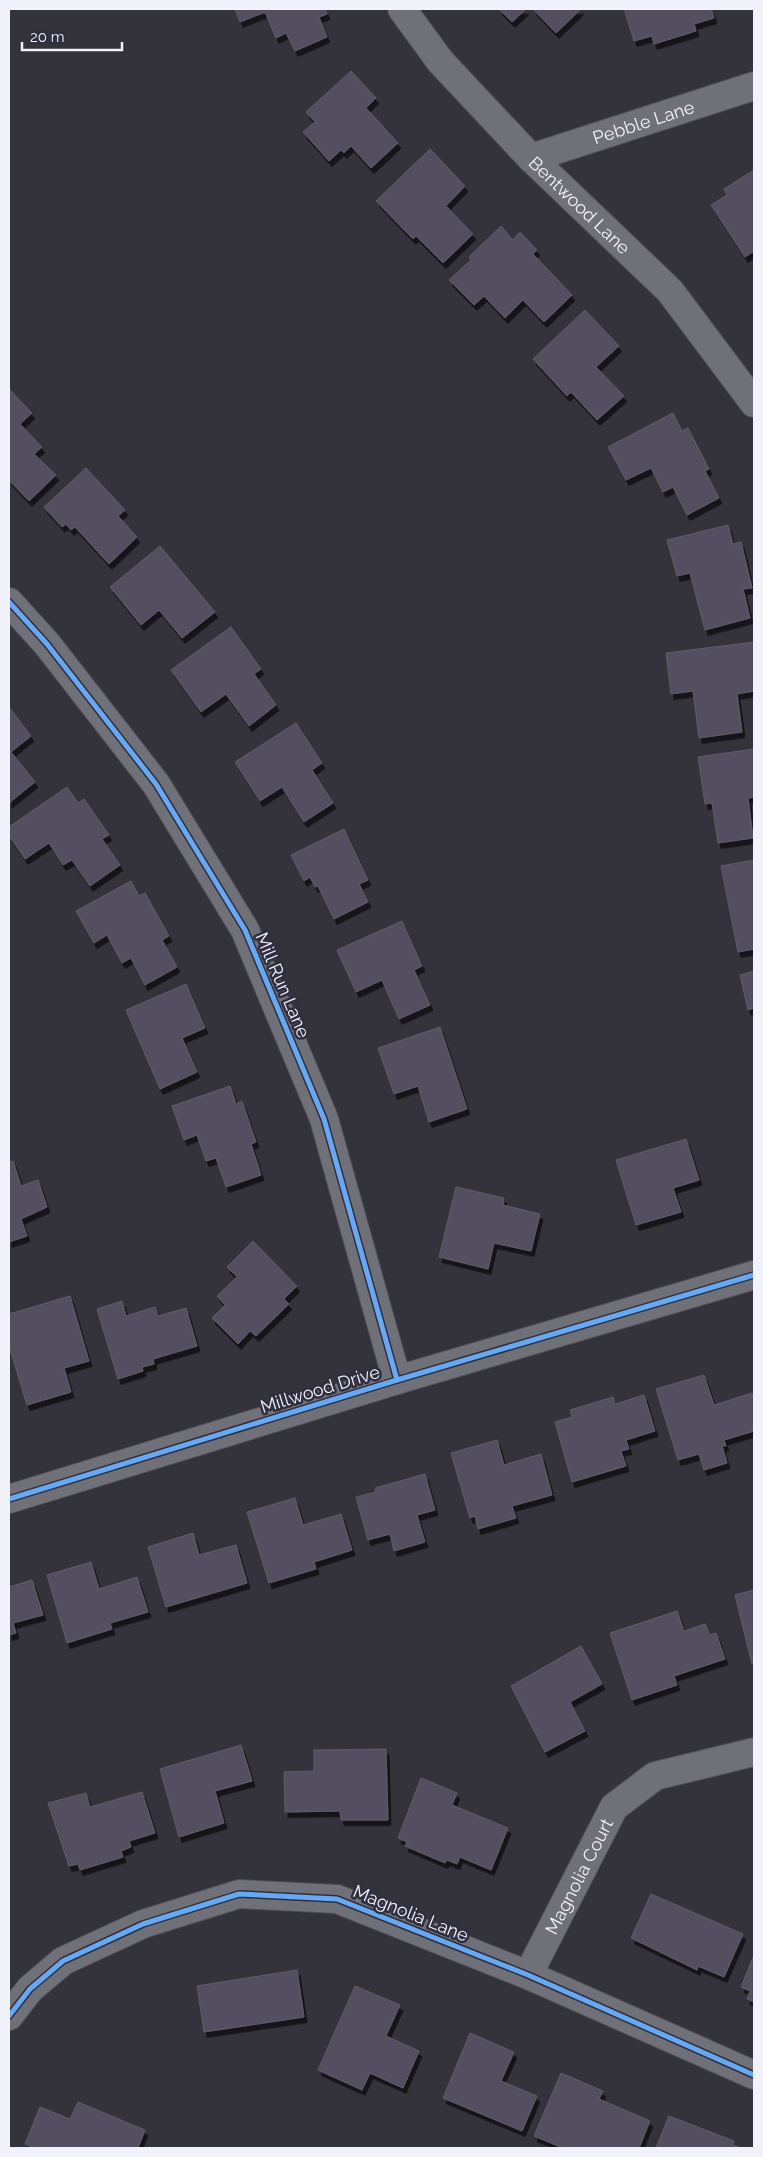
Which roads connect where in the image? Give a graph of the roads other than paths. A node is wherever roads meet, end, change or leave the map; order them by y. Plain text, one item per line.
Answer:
1 (402, 9) edge
2 (754, 86) edge
3 (531, 158) junction
4 (754, 403) edge
5 (9, 602) edge
6 (754, 1275) edge
7 (397, 1380) junction
8 (9, 1499) edge
9 (754, 1752) edge
10 (528, 1975) junction
11 (9, 2016) edge
12 (754, 2075) edge

1 - 3 street, Bentwood Lane
2 - 3 street, Pebble Lane
3 - 4 street, Bentwood Lane
5 - 7 street, Mill Run Lane
6 - 7 street, Millwood Drive
7 - 8 street, Millwood Drive
9 - 10 street, Magnolia Court
10 - 11 street, Magnolia Lane
10 - 12 street, Magnolia Lane

